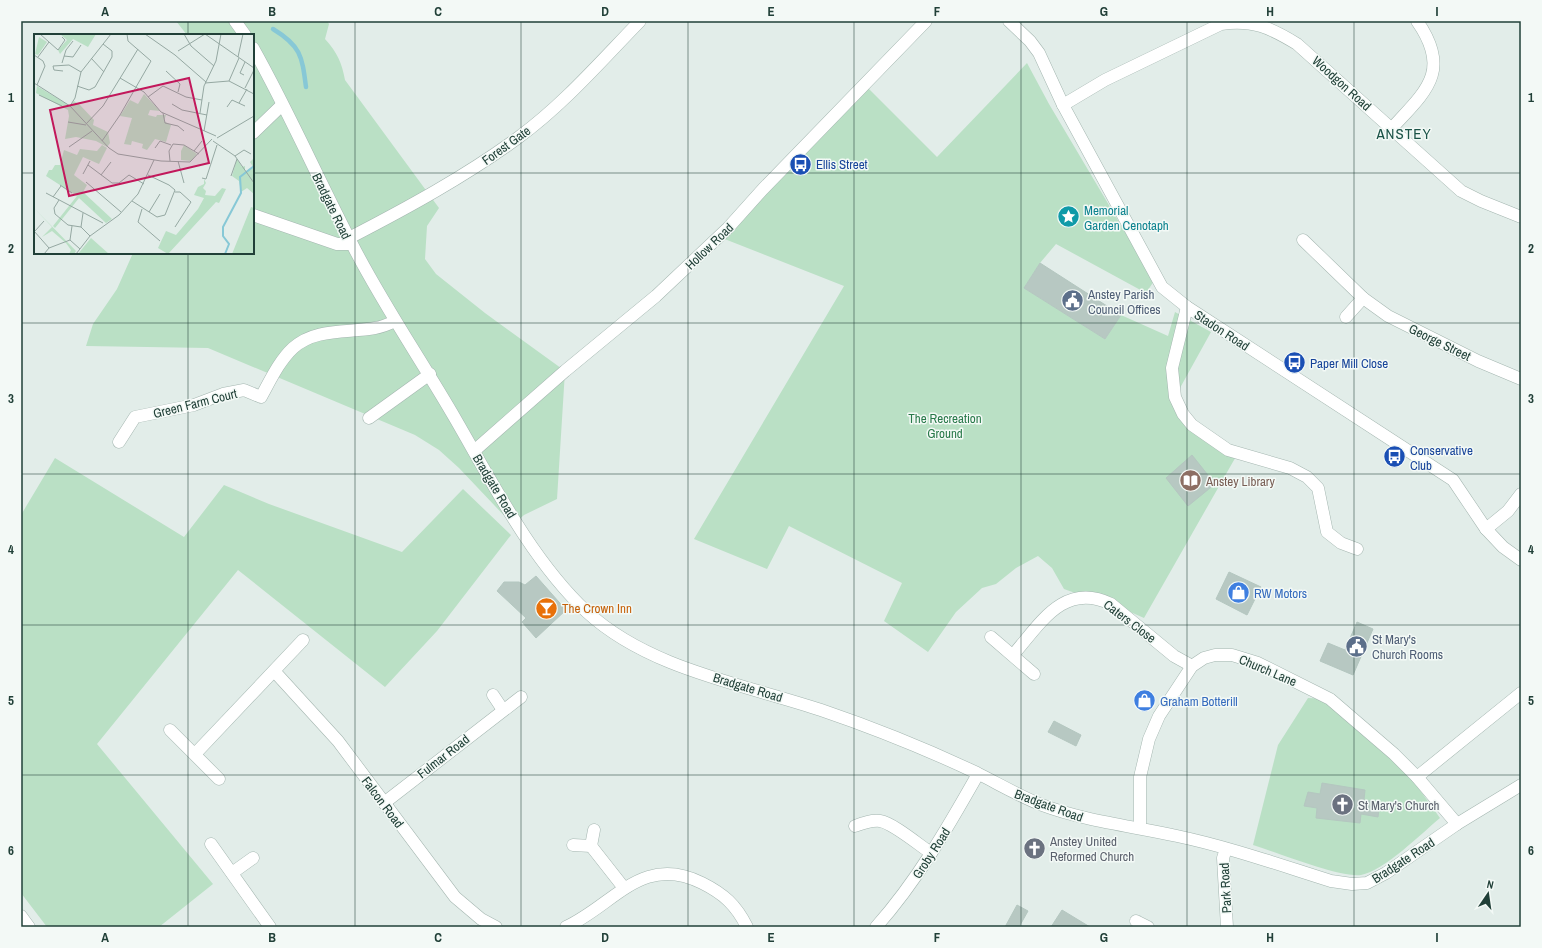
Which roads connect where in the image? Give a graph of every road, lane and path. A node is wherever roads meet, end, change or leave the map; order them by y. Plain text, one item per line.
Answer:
1 (235, 21) edge
2 (640, 21) edge
3 (926, 21) edge
4 (1009, 21) edge
5 (1417, 21) edge
6 (1232, 22) edge
7 (243, 34) edge
8 (254, 50) edge
9 (282, 105) junction
10 (1063, 105) junction
11 (1392, 128) junction
12 (254, 132) edge
13 (254, 215) edge
14 (1521, 217) edge
15 (1303, 240) dead end
16 (350, 241) junction
17 (1363, 298) junction
18 (1187, 307) junction
19 (1346, 317) dead end
20 (395, 321) junction
21 (430, 374) junction
22 (1521, 379) edge
23 (369, 418) dead end
24 (119, 442) dead end
25 (474, 451) junction
26 (1521, 494) edge
27 (1486, 529) junction
28 (1357, 549) dead end
29 (1521, 560) edge
30 (992, 637) dead end
31 (303, 640) dead end
32 (1013, 655) junction
33 (1192, 666) junction
34 (275, 672) junction
35 (1034, 674) dead end
36 (1521, 693) edge
37 (493, 695) dead end
38 (521, 698) dead end
39 (503, 710) junction
40 (170, 730) dead end
41 (195, 754) junction
42 (978, 774) junction
43 (1417, 777) junction
44 (219, 779) dead end
45 (1521, 784) edge
46 (384, 803) junction
47 (1457, 824) junction
48 (855, 826) dead end
49 (1140, 828) junction
50 (594, 830) dead end
51 (211, 844) dead end
52 (573, 845) dead end
53 (591, 846) junction
54 (1226, 849) junction
55 (931, 853) junction
56 (253, 858) dead end
57 (232, 873) junction
58 (624, 888) junction
59 (21, 916) edge
60 (1136, 921) dead end
61 (879, 926) edge
62 (29, 927) edge
63 (270, 927) edge
64 (496, 927) edge
65 (566, 927) edge
66 (747, 927) edge
67 (1148, 927) edge
68 (1227, 927) edge

1 - 7 street
2 - 16 street, Forest Gate
3 - 25 street, Hollow Road
4 - 10 street, Stadon Road
5 - 11 street
6 - 10 street, Woodgon Road
6 - 11 street, Woodgon Road
8 - 9 street, Bradgate Road
9 - 12 street
9 - 16 street, Bradgate Road
10 - 18 street, Stadon Road
11 - 14 street, Woodgon Road
13 - 16 street
15 - 17 street, George Street
16 - 20 street, Bradgate Road
17 - 19 street
17 - 22 street, George Street
18 - 27 street, Stadon Road
18 - 28 street
20 - 21 street, Bradgate Road
20 - 24 street, Green Farm Court
21 - 23 street
21 - 25 street, Bradgate Road
25 - 42 street, Bradgate Road
26 - 27 street
27 - 29 street, Stadon Road
30 - 32 street
31 - 34 street
32 - 33 street, Caters Close
32 - 35 street
33 - 43 street, Church Lane
33 - 49 street, Church Lane
34 - 41 street
34 - 46 street, Falcon Road
36 - 43 street
37 - 39 street
38 - 39 street, Fulmar Road
39 - 46 street, Fulmar Road
40 - 41 street
41 - 44 street
42 - 49 street, Bradgate Road
42 - 55 street, Groby Road
43 - 47 street, Church Lane
45 - 47 street, Bradgate Road
46 - 64 street, Falcon Road
47 - 54 street, Bradgate Road
48 - 55 street
49 - 54 street, Bradgate Road
50 - 53 street
51 - 57 street
52 - 53 street
53 - 58 street
54 - 68 street, Park Road
55 - 61 street, Groby Road
56 - 57 street
57 - 63 street
58 - 65 street
58 - 66 street
59 - 62 street
60 - 67 street

